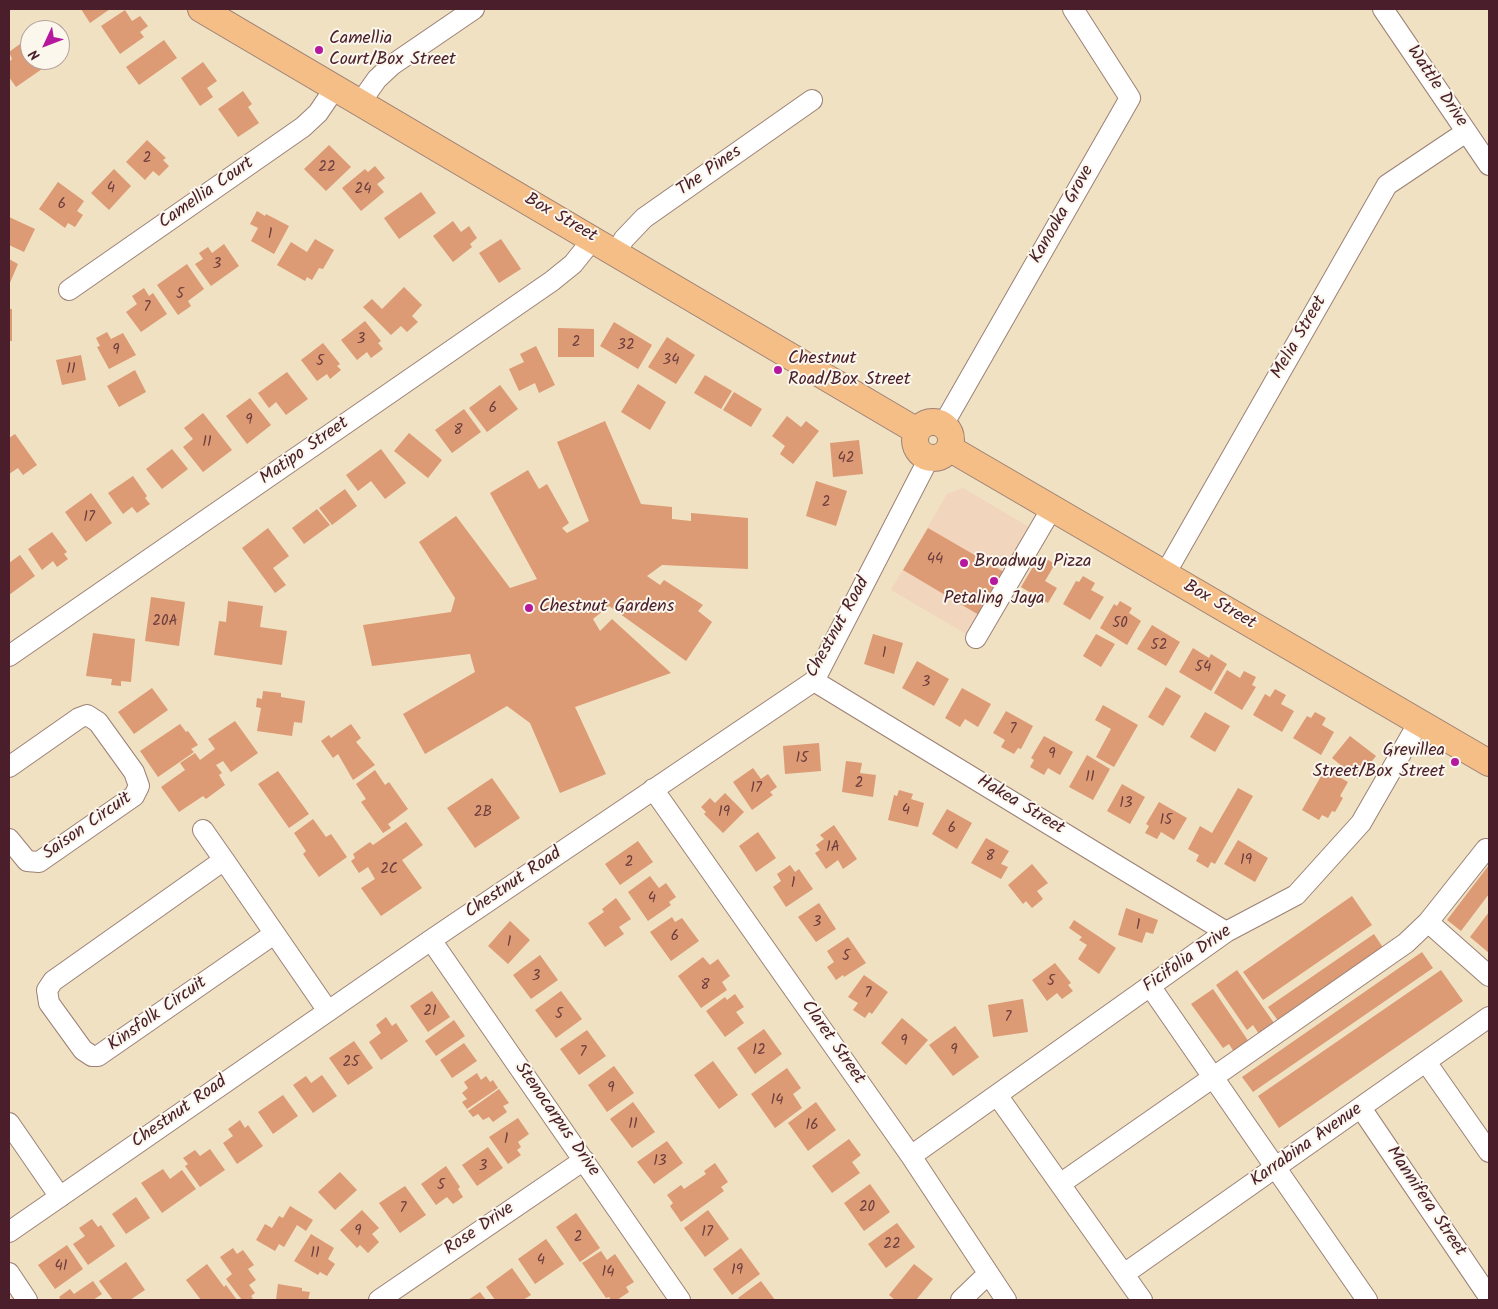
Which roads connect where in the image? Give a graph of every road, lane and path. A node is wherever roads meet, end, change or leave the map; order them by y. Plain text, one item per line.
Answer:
1 (201, 9) edge
2 (474, 9) edge
3 (1073, 9) edge
4 (1383, 9) edge
5 (334, 88) junction
6 (812, 100) dead end
7 (360, 103) junction
8 (1466, 132) junction
9 (1489, 165) edge
10 (593, 238) junction
11 (616, 252) junction
12 (69, 290) dead end
13 (940, 444) junction
14 (1052, 508) junction
15 (1165, 574) junction
16 (976, 638) dead end
17 (10, 653) edge
18 (814, 681) junction
19 (1420, 722) junction
20 (1489, 763) edge
21 (9, 767) edge
22 (653, 790) junction
23 (203, 830) dead end
24 (9, 839) edge
25 (1486, 849) dead end
26 (224, 860) junction
27 (1428, 922) junction
28 (1226, 932) junction
29 (274, 934) junction
30 (431, 940) junction
31 (1489, 976) edge
32 (1150, 986) junction
33 (328, 1011) junction
34 (1489, 1017) edge
35 (1426, 1062) junction
36 (1213, 1077) junction
37 (997, 1095) junction
38 (1361, 1108) junction
39 (9, 1122) edge
40 (1489, 1152) edge
41 (911, 1156) junction
42 (584, 1160) junction
43 (1277, 1167) junction
44 (1060, 1184) junction
45 (60, 1197) junction
46 (9, 1232) edge
47 (9, 1273) edge
48 (988, 1274) junction
49 (1124, 1274) junction
50 (1489, 1297) edge
51 (27, 1300) edge
52 (378, 1300) edge
53 (680, 1300) edge
54 (961, 1300) edge
55 (1006, 1300) edge
56 (1142, 1300) edge
57 (1368, 1300) edge

1 - 5 main road, Box Street
2 - 7 street
3 - 13 street, Kanooka Grove
4 - 8 street, Wattle Drive
5 - 7 main road, Box Street
5 - 12 street, Camellia Court
6 - 11 street, The Pines
7 - 10 main road, Box Street
8 - 9 street, Wattle Drive
8 - 15 street, Melia Street
10 - 11 main road, Box Street
10 - 17 street, Matipo Street
11 - 13 main road, Box Street
13 - 14 main road, Box Street
13 - 18 street, Chestnut Road
14 - 15 main road, Box Street
14 - 16 street
15 - 19 main road, Box Street
18 - 22 street, Chestnut Road
18 - 28 street, Hakea Street
19 - 20 main road, Box Street
19 - 28 street, Ficifolia Drive
21 - 24 street, Saison Circuit
22 - 30 street, Chestnut Road
22 - 41 street, Claret Street
23 - 26 street
25 - 27 street
26 - 29 street
26 - 29 street, Kinsfolk Circuit
27 - 31 street
27 - 36 street
28 - 32 street, Ficifolia Drive
29 - 33 street
30 - 33 street, Chestnut Road
30 - 42 street, Stenocarpus Drive
32 - 36 street
32 - 37 street, Ficifolia Drive
33 - 45 street, Chestnut Road
34 - 35 street, Karrabina Avenue
35 - 38 street, Karrabina Avenue
35 - 40 street
36 - 43 street
36 - 44 street
37 - 41 street, Ficifolia Drive
37 - 44 street
38 - 43 street, Karrabina Avenue
38 - 50 street, Mannifera Street
39 - 45 street
41 - 48 street, Claret Street
42 - 52 street, Rose Drive
42 - 53 street, Stenocarpus Drive
43 - 49 street, Karrabina Avenue
43 - 57 street
44 - 49 street
45 - 46 street, Chestnut Road
47 - 51 street
48 - 54 street
48 - 55 street, Claret Street
49 - 56 street

